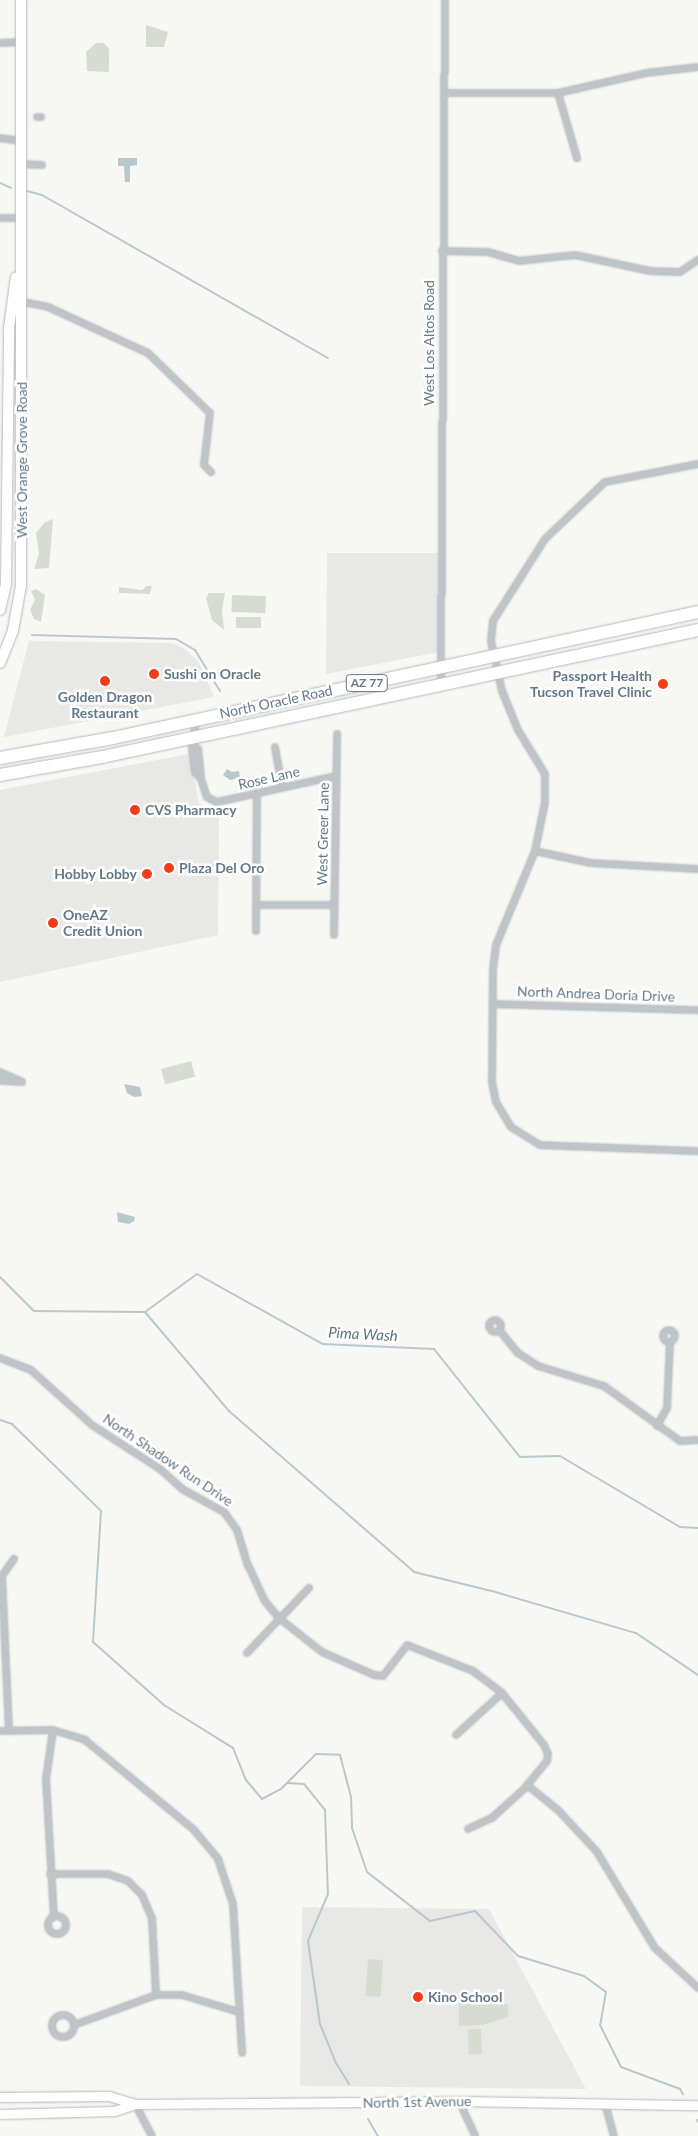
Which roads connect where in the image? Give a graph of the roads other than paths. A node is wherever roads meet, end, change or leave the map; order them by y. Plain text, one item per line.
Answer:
1 (21, 0) edge
2 (445, 0) edge
3 (21, 42) junction
4 (0, 43) edge
5 (698, 67) edge
6 (444, 93) junction
7 (558, 93) junction
8 (0, 138) edge
9 (22, 141) junction
10 (577, 158) dead end
11 (21, 164) junction
12 (42, 164) dead end
13 (0, 218) edge
14 (20, 218) junction
15 (442, 250) junction
16 (698, 260) edge
17 (16, 301) junction
18 (698, 464) edge
19 (211, 472) dead end
20 (0, 610) edge
21 (698, 612) edge
22 (698, 630) edge
23 (493, 655) junction
24 (0, 663) edge
25 (441, 666) junction
26 (496, 674) junction
27 (441, 686) junction
28 (196, 720) junction
29 (337, 734) dead end
30 (194, 742) junction
31 (275, 747) dead end
32 (0, 758) edge
33 (0, 775) edge
34 (336, 776) junction
35 (282, 787) junction
36 (257, 793) junction
37 (536, 851) junction
38 (698, 869) edge
39 (256, 905) junction
40 (334, 905) junction
41 (256, 931) dead end
42 (334, 935) dead end
43 (494, 1004) junction
44 (698, 1010) edge
45 (0, 1072) edge
46 (0, 1081) edge
47 (698, 1152) edge
48 (500, 1331) dead end
49 (670, 1342) dead end
50 (0, 1358) edge
51 (657, 1426) junction
52 (698, 1440) edge
53 (14, 1559) dead end
54 (309, 1588) dead end
55 (279, 1618) junction
56 (247, 1653) dead end
57 (502, 1694) junction
58 (53, 1730) junction
59 (0, 1731) edge
60 (9, 1731) junction
61 (456, 1735) dead end
62 (527, 1785) junction
63 (468, 1829) dead end
64 (50, 1874) junction
65 (54, 1916) dead end
66 (698, 1988) edge
67 (156, 1995) junction
68 (239, 2012) junction
69 (74, 2025) dead end
70 (242, 2053) dead end
71 (0, 2097) edge
72 (459, 2101) junction
73 (605, 2103) junction
74 (135, 2104) junction
75 (698, 2105) edge
76 (0, 2114) edge
77 (152, 2136) edge
78 (475, 2136) edge
79 (614, 2136) edge

1 - 3 main road, West Orange Grove Road
2 - 6 street, West Los Altos Road
3 - 4 street
3 - 9 main road, West Orange Grove Road
5 - 7 street
6 - 7 street
6 - 15 street, West Los Altos Road
7 - 10 street
8 - 9 street
9 - 11 main road, West Orange Grove Road
11 - 12 street
11 - 14 main road, West Orange Grove Road
13 - 14 street
14 - 17 main road, West Orange Grove Road
15 - 16 street
15 - 25 street, West Los Altos Road
17 - 19 street
17 - 20 main road, West Orange Grove Road
17 - 24 main road, West Orange Grove Road
18 - 23 street
21 - 23 highway, North Oracle Road / AZ 77
22 - 26 highway, North Oracle Road / AZ 77
23 - 25 highway, North Oracle Road / AZ 77
23 - 26 street
25 - 27 street, West Los Altos Road
25 - 28 highway, North Oracle Road / AZ 77
26 - 27 highway, North Oracle Road / AZ 77
26 - 37 street
27 - 30 highway, North Oracle Road / AZ 77
28 - 30 street
28 - 32 highway, North Oracle Road / AZ 77
29 - 34 street, West Greer Lane
30 - 33 highway, North Oracle Road / AZ 77
30 - 36 street, Rose Lane
31 - 35 street
34 - 35 street, Rose Lane
34 - 40 street, West Greer Lane
35 - 36 street, Rose Lane
36 - 39 street
37 - 38 street
37 - 43 street
39 - 40 street
39 - 41 street
40 - 42 street, West Greer Lane
43 - 44 street, North Andrea Doria Drive
43 - 47 street
45 - 46 street
48 - 51 street
49 - 51 street
50 - 55 street, North Shadow Run Drive
51 - 52 street
53 - 60 street
54 - 55 street
55 - 56 street
55 - 57 street, North Shadow Run Drive
57 - 61 street
57 - 62 street
58 - 60 street
58 - 64 street
58 - 68 street
59 - 60 street
62 - 63 street
62 - 66 street
64 - 65 street
64 - 67 street
67 - 68 street
67 - 69 street
68 - 70 street
71 - 74 main road, North 1st Avenue
72 - 73 main road, North 1st Avenue
72 - 74 main road, North 1st Avenue
72 - 78 street
73 - 75 main road, North 1st Avenue
73 - 79 street
74 - 76 main road, North 1st Avenue
74 - 77 street

